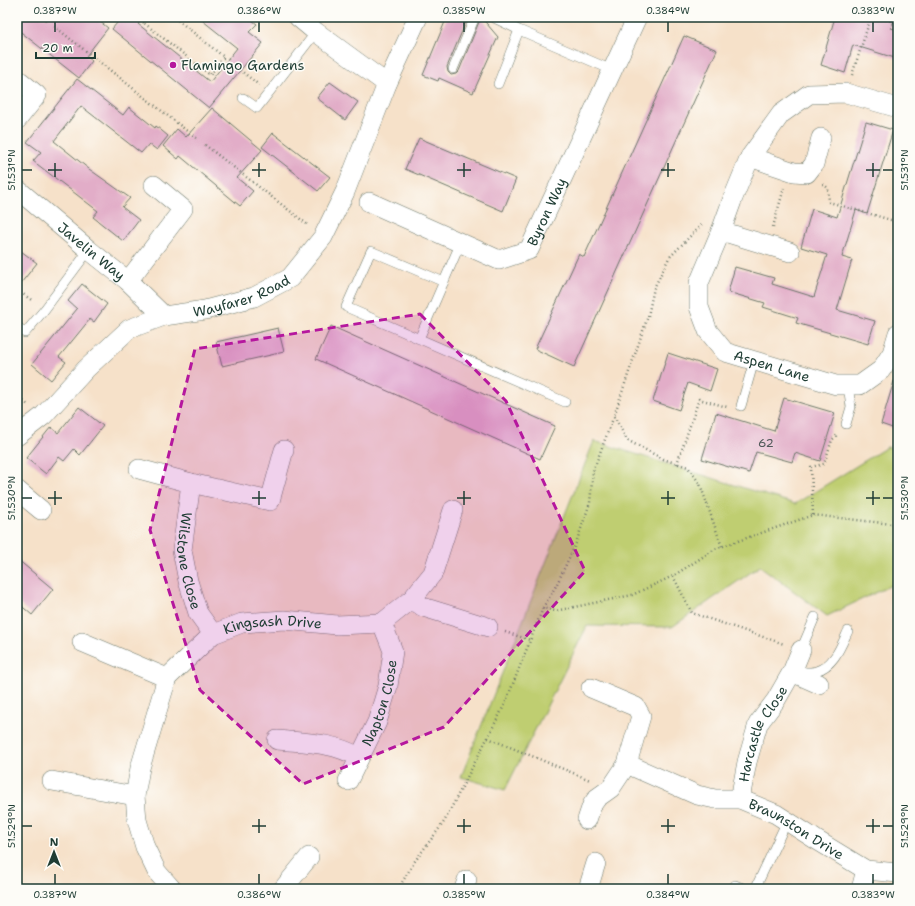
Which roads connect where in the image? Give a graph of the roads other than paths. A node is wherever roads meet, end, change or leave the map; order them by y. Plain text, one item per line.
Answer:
1 (298, 17) edge
2 (418, 17) edge
3 (475, 17) edge
4 (492, 17) edge
5 (637, 17) edge
6 (520, 30) junction
7 (316, 32) junction
8 (454, 69) dead end
9 (612, 70) junction
10 (20, 80) dead end
11 (387, 84) junction
12 (498, 84) dead end
13 (244, 98) dead end
14 (898, 108) edge
15 (17, 120) edge
16 (821, 138) dead end
17 (750, 157) junction
18 (154, 185) dead end
19 (17, 189) edge
20 (369, 202) dead end
21 (721, 231) junction
22 (461, 242) junction
23 (89, 250) junction
24 (790, 252) dead end
25 (128, 280) junction
26 (444, 282) junction
27 (164, 316) junction
28 (17, 326) edge
29 (898, 333) edge
30 (419, 338) junction
31 (754, 362) junction
32 (848, 385) junction
33 (565, 402) dead end
34 (741, 406) road end
35 (846, 424) road end
36 (17, 436) edge
37 (284, 450) dead end
38 (139, 469) dead end
39 (191, 483) junction
40 (17, 490) edge
41 (41, 510) dead end
42 (453, 510) dead end
43 (412, 599) junction
44 (815, 617) dead end
45 (382, 623) junction
46 (488, 627) road end
47 (848, 631) dead end
48 (213, 634) junction
49 (82, 642) dead end
50 (801, 650) joint
51 (792, 672) junction
52 (167, 678) junction
53 (819, 684) dead end
54 (591, 688) dead end
55 (277, 740) dead end
56 (359, 758) junction
57 (627, 764) junction
58 (52, 781) dead end
59 (348, 781) dead end
60 (135, 796) junction
61 (740, 799) junction
62 (587, 820) dead end
63 (786, 821) junction
64 (309, 857) dead end
65 (596, 863) dead end
66 (866, 870) junction
67 (898, 873) edge
68 (735, 885) dead end
69 (288, 887) edge
70 (172, 889) edge
71 (588, 889) edge
72 (745, 889) edge
73 (755, 889) edge
74 (861, 889) edge

1 - 7 street
2 - 11 street, Wayfarer Road
3 - 8 lane
4 - 6 lane
5 - 9 street, Byron Way
6 - 9 lane
6 - 12 lane
7 - 11 street
7 - 13 lane
9 - 22 street, Byron Way
10 - 15 street
11 - 27 street, Wayfarer Road
14 - 17 street, Aspen Lane
16 - 17 street
17 - 21 street, Aspen Lane
18 - 25 street
19 - 23 street, Javelin Way
20 - 22 street, Byron Way
21 - 24 street
21 - 31 street, Aspen Lane
22 - 26 lane
23 - 25 street, Javelin Way
23 - 28 lane
25 - 27 street, Javelin Way
26 - 30 lane
26 - 30 lane
27 - 36 street, Wayfarer Road
29 - 32 street, Aspen Lane
30 - 33 lane
31 - 32 street, Aspen Lane
31 - 34 lane
32 - 35 lane
37 - 39 street
38 - 39 street
39 - 48 street, Wilstone Close
40 - 41 street
42 - 43 street
43 - 45 street
43 - 46 street
44 - 50 lane
45 - 48 street, Kingsash Drive
45 - 56 street, Napton Close
47 - 51 lane
48 - 52 street, Kingsash Drive
49 - 52 street
50 - 51 street, Harcastle Close
51 - 53 street, Harcastle Close
51 - 61 street, Harcastle Close
52 - 60 street, Kingsash Drive
54 - 57 street
55 - 56 street, Napton Close
56 - 59 street, Napton Close
57 - 61 street, Braunston Drive
57 - 62 street
58 - 60 street
60 - 70 street, Kingsash Drive
61 - 63 street, Braunston Drive
63 - 66 street, Braunston Drive
63 - 73 lane
64 - 69 street
65 - 71 street
66 - 67 street, Braunston Drive
66 - 74 street
68 - 72 lane

